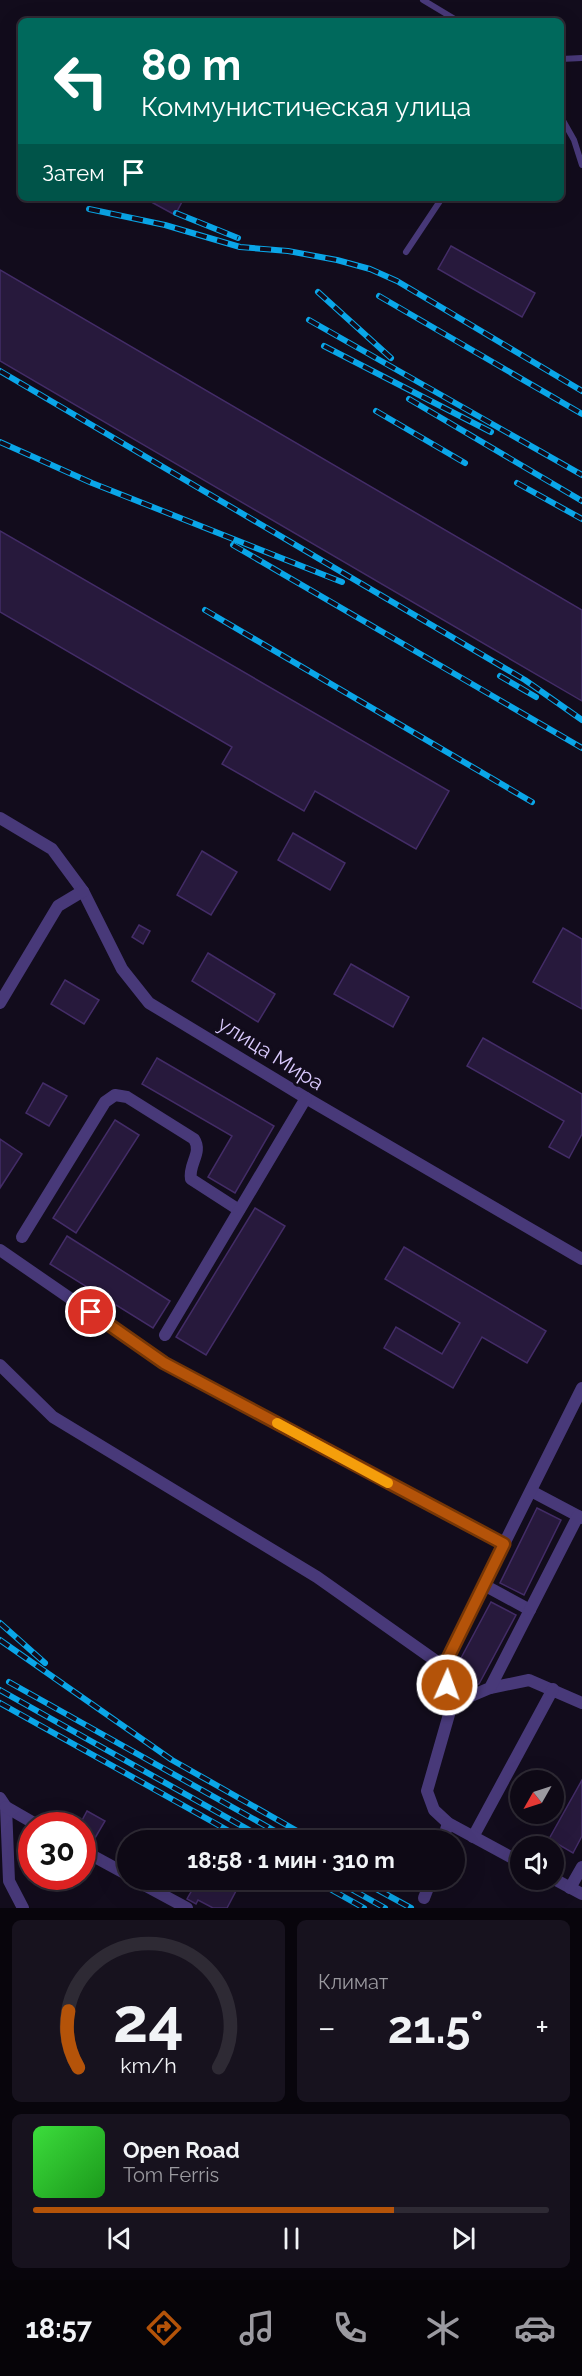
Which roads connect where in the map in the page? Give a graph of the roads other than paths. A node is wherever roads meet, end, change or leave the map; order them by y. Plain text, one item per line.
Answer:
1 (423, 0) edge
2 (453, 18) edge
3 (582, 58) edge
4 (564, 59) edge
5 (564, 122) edge
6 (582, 165) edge
7 (440, 201) edge
8 (406, 252) dead end
9 (0, 818) edge
10 (83, 891) junction
11 (0, 1003) edge
12 (306, 1098) junction
13 (239, 1210) junction
14 (22, 1237) dead end
15 (0, 1250) edge
16 (582, 1259) edge
17 (165, 1335) dead end
18 (0, 1365) edge
19 (582, 1388) edge
20 (531, 1491) junction
21 (580, 1517) edge
22 (504, 1544) junction
23 (484, 1585) junction
24 (530, 1610) junction
25 (444, 1666) junction
26 (490, 1688) junction
27 (553, 1689) junction
28 (582, 1703) edge
29 (452, 1704) junction
30 (3, 1803) edge
31 (18, 1813) edge
32 (448, 1823) junction
33 (446, 1830) edge
34 (473, 1837) junction
35 (510, 1857) edge
36 (96, 1858) edge
37 (582, 1867) edge
38 (117, 1869) edge
39 (564, 1885) edge
40 (570, 1888) junction
41 (154, 1890) edge
42 (427, 1890) edge
43 (582, 1894) edge
44 (424, 1898) dead end
45 (23, 1908) edge
46 (187, 1908) edge

1 - 2 lane
3 - 4 lane
5 - 6 lane
7 - 8 lane
9 - 10 street, улица Мира
10 - 11 street
10 - 12 street, улица Мира
12 - 13 street
12 - 16 street, улица Мира
13 - 14 street
13 - 17 street
15 - 22 street
18 - 25 street
19 - 20 street
20 - 21 street
20 - 22 street
21 - 24 street
22 - 23 street
23 - 24 street
23 - 25 street
24 - 26 street
25 - 29 street
26 - 27 street
26 - 29 street
27 - 28 street
27 - 34 street
29 - 32 street
30 - 31 street
30 - 45 street
32 - 33 street
32 - 34 street
34 - 35 street
36 - 38 street
37 - 40 street
39 - 40 street
40 - 43 street
41 - 46 street
42 - 44 street

